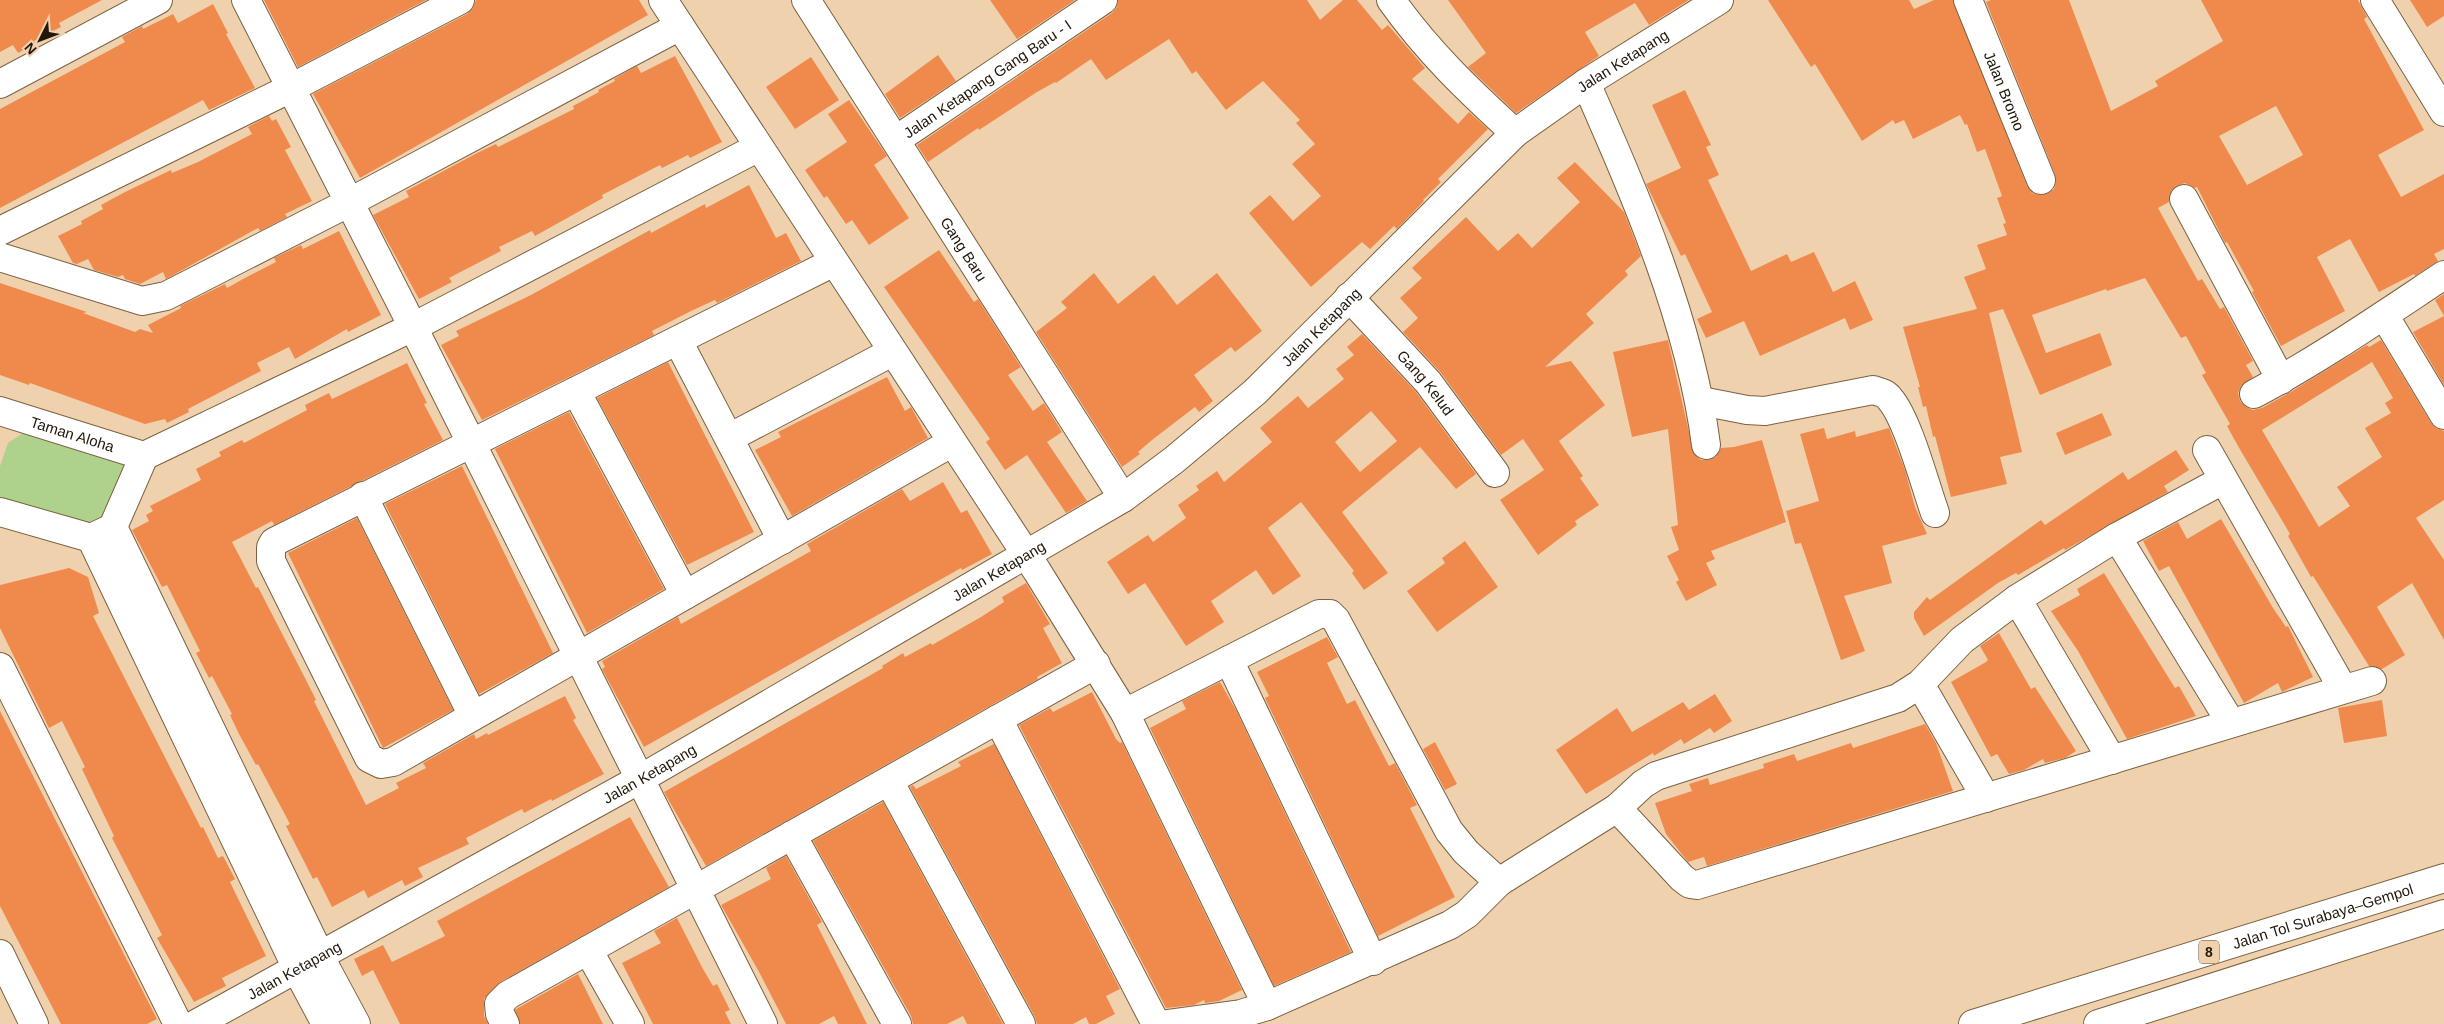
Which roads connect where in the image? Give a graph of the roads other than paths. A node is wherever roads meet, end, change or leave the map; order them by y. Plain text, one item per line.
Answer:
1 (158, 0) edge
2 (246, 0) edge
3 (460, 0) edge
4 (663, 0) edge
5 (806, 0) edge
6 (1103, 0) edge
7 (1391, 0) edge
8 (1719, 0) edge
9 (1968, 0) edge
10 (2375, 0) edge
11 (680, 26) junction
12 (1586, 83) junction
13 (0, 84) edge
14 (291, 88) junction
15 (2444, 112) edge
16 (1515, 133) junction
17 (896, 140) junction
18 (759, 147) junction
19 (2041, 180) dead end
20 (2184, 199) dead end
21 (350, 202) junction
22 (0, 231) edge
23 (0, 257) edge
24 (834, 262) junction
25 (2444, 274) edge
26 (1349, 297) junction
27 (2384, 315) junction
28 (413, 327) junction
29 (678, 340) junction
30 (892, 352) junction
31 (2281, 380) junction
32 (576, 391) junction
33 (2254, 394) dead end
34 (1701, 401) junction
35 (2444, 415) edge
36 (2, 420) edge
37 (729, 438) junction
38 (471, 443) junction
39 (951, 443) junction
40 (1706, 445) dead end
41 (2207, 450) dead end
42 (144, 456) junction
43 (1495, 473) dead end
44 (2223, 480) junction
45 (363, 496) junction
46 (1123, 498) junction
47 (0, 512) edge
48 (1935, 513) dead end
49 (102, 533) junction
50 (2117, 537) junction
51 (782, 540) junction
52 (1026, 556) junction
53 (685, 595) junction
54 (2017, 599) junction
55 (578, 656) junction
56 (1229, 660) junction
57 (1096, 664) junction
58 (0, 667) edge
59 (2372, 681) dead end
60 (1920, 684) junction
61 (2343, 689) junction
62 (1125, 713) junction
63 (473, 716) junction
64 (998, 719) junction
65 (2231, 723) junction
66 (2112, 760) junction
67 (640, 779) junction
68 (889, 781) junction
69 (1986, 798) junction
70 (1617, 808) junction
71 (792, 835) junction
72 (2444, 878) edge
73 (1499, 882) junction
74 (695, 890) junction
75 (2444, 914) edge
76 (588, 950) junction
77 (0, 954) edge
78 (321, 954) junction
79 (1373, 961) junction
80 (297, 968) junction
81 (1267, 1006) junction
82 (34, 1024) edge
83 (178, 1024) edge
84 (196, 1024) edge
85 (326, 1024) edge
86 (356, 1024) edge
87 (505, 1024) edge
88 (630, 1024) edge
89 (763, 1024) edge
90 (896, 1024) edge
91 (1021, 1024) edge
92 (1156, 1024) edge
93 (1167, 1024) edge
94 (1972, 1024) edge
95 (2098, 1024) edge

1 - 13 main road
2 - 14 main road
3 - 14 main road
4 - 11 main road
5 - 17 main road, Gang Baru
6 - 17 main road, Jalan Ketapang Gang Baru - I
7 - 16 main road
8 - 12 main road, Jalan Ketapang
9 - 19 main road, Jalan Bromo
10 - 15 main road
11 - 18 main road
11 - 21 main road
12 - 16 main road, Jalan Ketapang
12 - 34 main road
14 - 21 main road
14 - 22 main road
16 - 26 main road, Jalan Ketapang
17 - 46 main road, Gang Baru
18 - 24 main road
18 - 28 main road
20 - 31 main road
21 - 23 main road
21 - 28 main road
24 - 29 main road
24 - 30 main road
25 - 27 main road
26 - 43 main road, Gang Kelud
26 - 46 main road, Jalan Ketapang
27 - 31 main road
27 - 35 main road
28 - 38 main road
28 - 42 main road
29 - 32 main road
29 - 37 main road
30 - 37 main road
30 - 39 main road
31 - 33 main road
32 - 38 main road
32 - 53 main road
34 - 40 main road
34 - 48 main road
36 - 42 main road, Taman Aloha
37 - 51 main road
38 - 45 main road
38 - 55 main road
39 - 51 main road
39 - 52 main road
41 - 44 main road
42 - 49 main road
44 - 50 main road
44 - 61 main road
45 - 63 main road
45 - 63 main road
46 - 52 main road, Jalan Ketapang
47 - 49 main road
49 - 78 main road
49 - 80 main road
50 - 54 main road
50 - 65 main road
51 - 53 main road
52 - 57 main road
52 - 67 main road, Jalan Ketapang
53 - 55 main road
54 - 60 main road
54 - 66 main road
55 - 63 main road
55 - 67 main road
56 - 62 main road
56 - 73 main road
56 - 79 main road
57 - 62 main road
57 - 64 main road
58 - 83 main road
59 - 61 main road
60 - 69 main road
60 - 70 main road
61 - 65 main road
62 - 81 main road
64 - 68 main road
64 - 92 main road
65 - 66 main road
66 - 69 main road
67 - 74 main road
67 - 78 main road, Jalan Ketapang
68 - 71 main road
68 - 91 main road
69 - 70 main road
70 - 73 main road
71 - 74 main road
71 - 90 main road
72 - 94 main road, Jalan Tol Surabaya–Gempol / 8
73 - 79 main road
74 - 76 main road
74 - 89 main road
75 - 95 main road, 8
76 - 87 main road
76 - 88 main road
77 - 82 main road
78 - 80 main road, Jalan Ketapang
78 - 86 main road
79 - 81 main road
80 - 84 main road, Jalan Ketapang
80 - 85 main road
81 - 93 main road

